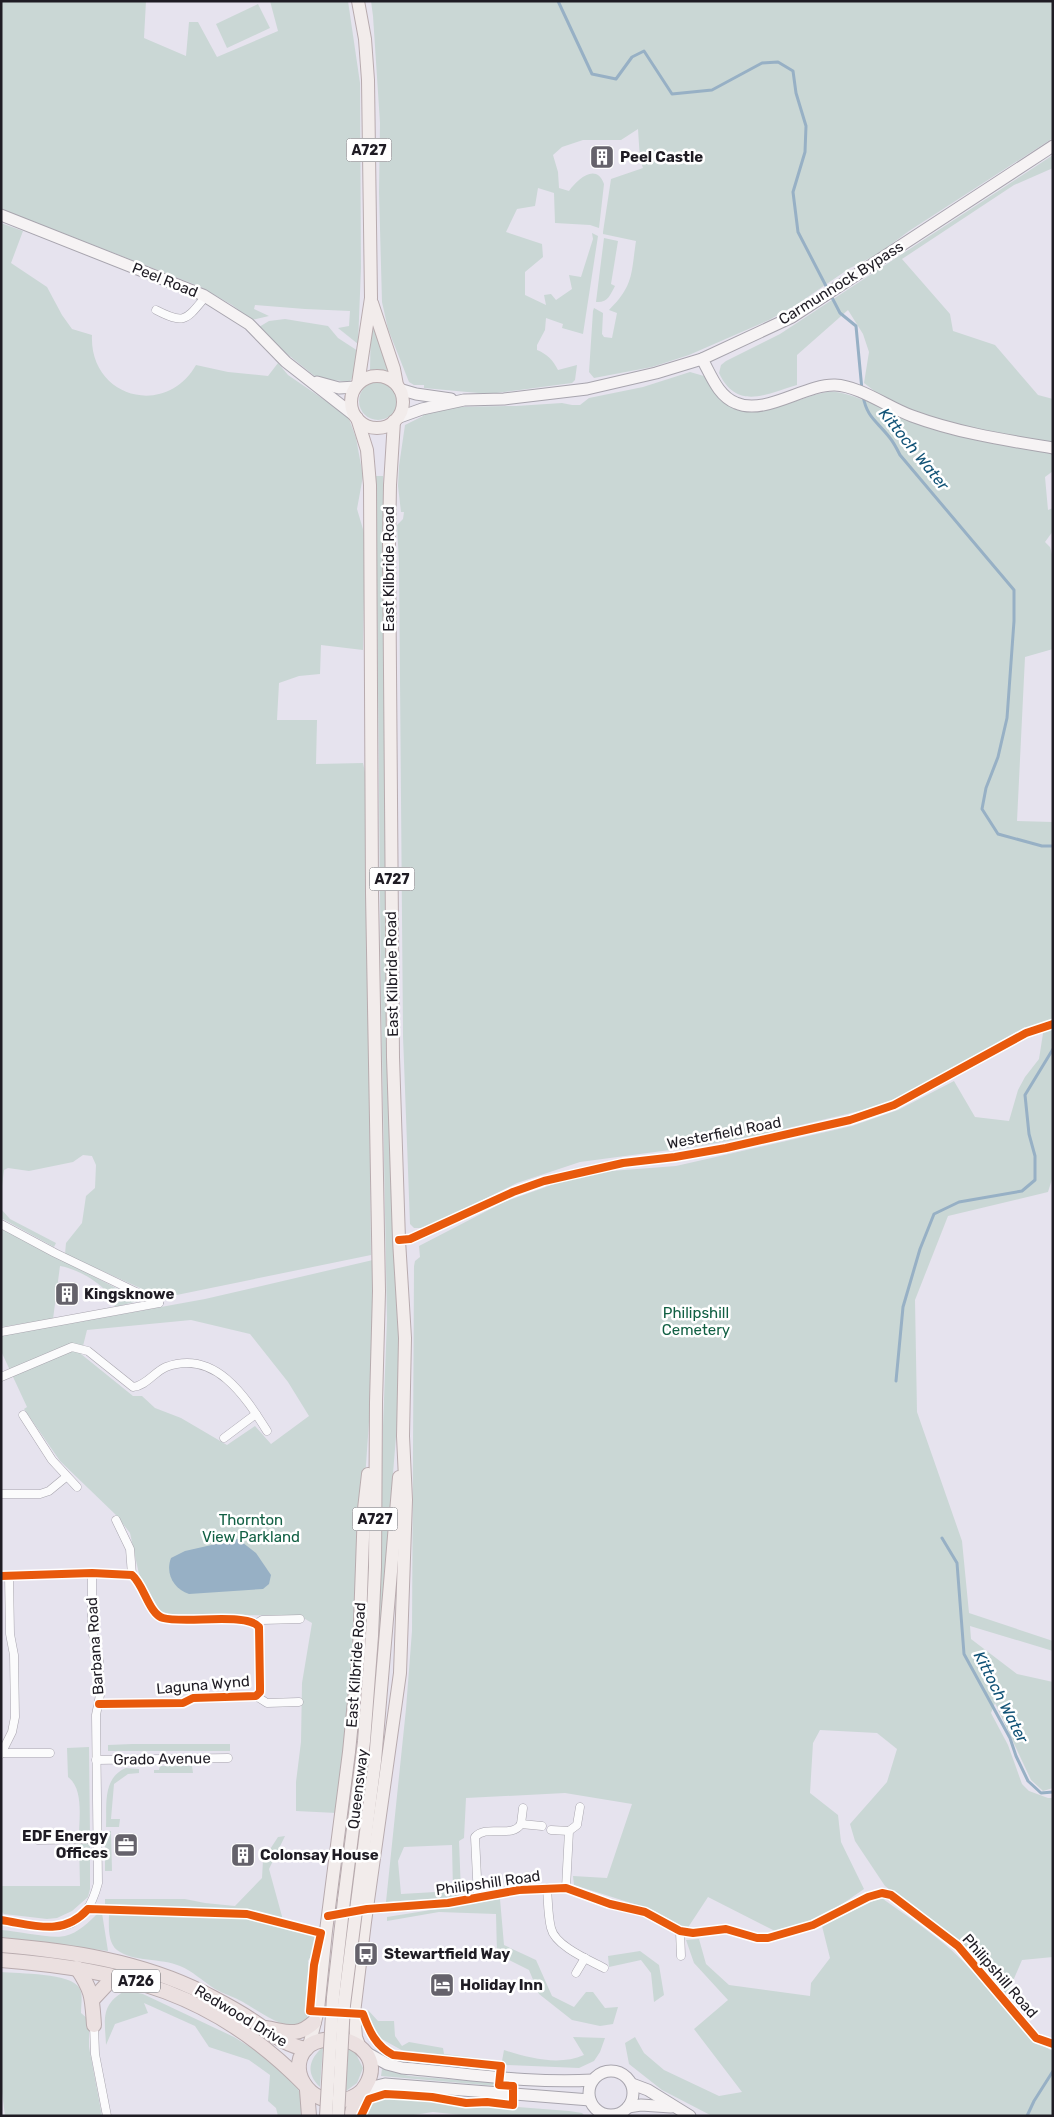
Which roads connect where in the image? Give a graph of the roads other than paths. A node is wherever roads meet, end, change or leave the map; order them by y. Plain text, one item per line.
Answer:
1 (358, 1) edge
2 (1053, 146) edge
3 (1, 215) edge
4 (206, 296) junction
5 (371, 298) junction
6 (156, 310) dead end
7 (702, 359) junction
8 (308, 379) junction
9 (357, 385) junction
10 (398, 387) junction
11 (464, 400) junction
12 (356, 417) junction
13 (396, 420) junction
14 (1053, 448) edge
15 (1053, 1024) edge
16 (1, 1224) edge
17 (399, 1240) junction
18 (1, 1332) edge
19 (1, 1377) edge
20 (376, 1402) junction
21 (256, 1414) junction
22 (23, 1415) dead end
23 (268, 1431) dead end
24 (403, 1436) junction
25 (224, 1438) dead end
26 (66, 1477) junction
27 (77, 1487) dead end
28 (1, 1494) edge
29 (116, 1520) dead end
30 (92, 1574) junction
31 (132, 1575) junction
32 (5, 1576) edge
33 (300, 1619) dead end
34 (256, 1624) junction
35 (256, 1696) junction
36 (367, 1701) joint
37 (299, 1702) dead end
38 (98, 1704) junction
39 (380, 1710) joint
40 (50, 1753) dead end
41 (1, 1754) edge
42 (228, 1758) dead end
43 (96, 1760) junction
44 (580, 1806) dead end
45 (523, 1808) dead end
46 (521, 1824) junction
47 (542, 1826) dead end
48 (551, 1830) dead end
49 (569, 1831) junction
50 (98, 1839) junction
51 (38, 1840) dead end
52 (547, 1888) junction
53 (566, 1888) junction
54 (478, 1898) junction
55 (367, 1909) junction
56 (328, 1916) junction
57 (1, 1920) edge
58 (680, 1930) junction
59 (1, 1945) edge
60 (680, 1956) dead end
61 (585, 1958) junction
62 (1, 1960) edge
63 (77, 1968) junction
64 (604, 1968) dead end
65 (576, 1973) dead end
66 (123, 1978) junction
67 (93, 1999) junction
68 (314, 2022) junction
69 (94, 2025) joint
70 (264, 2028) junction
71 (1053, 2044) edge
72 (307, 2048) junction
73 (363, 2049) junction
74 (593, 2080) junction
75 (632, 2084) junction
76 (306, 2087) junction
77 (360, 2092) junction
78 (590, 2100) junction
79 (628, 2107) junction
80 (673, 2107) junction
81 (107, 2116) edge
82 (309, 2116) edge
83 (326, 2116) edge
84 (338, 2116) edge
85 (351, 2116) edge
86 (690, 2116) edge

1 - 5 main road, A727
2 - 7 street, Carmunnock Bypass
3 - 4 street, Peel Road
4 - 6 street
4 - 8 street, Peel Road
5 - 9 main road, A727
5 - 10 main road, A727
7 - 11 street, Carmunnock Bypass
7 - 14 street
8 - 9 street, Peel Road
8 - 12 street, Peel Road
9 - 10 main road
9 - 12 main road
10 - 11 street, Carmunnock Bypass
10 - 13 main road
11 - 13 street, Carmunnock Bypass
12 - 13 main road
12 - 20 main road, East Kilbride Road / A727
13 - 17 main road, East Kilbride Road / A727
15 - 17 street, Westerfield Road
16 - 18 street
17 - 24 main road, East Kilbride Road / A727
19 - 21 street
20 - 36 main road, East Kilbride Road / A727
20 - 56 main road, East Kilbride Road
21 - 23 street
21 - 25 street
22 - 26 street
24 - 39 main road, East Kilbride Road / A727
24 - 55 main road, East Kilbride Road
26 - 27 street
26 - 28 street
29 - 31 street
30 - 31 street
30 - 32 street
30 - 38 street, Barbana Road
31 - 34 street
32 - 41 street
33 - 34 street
34 - 35 street, Laguna Wynd
35 - 37 street, Laguna Wynd
35 - 38 street, Laguna Wynd
36 - 83 main road, Queensway / A727, bridge
38 - 43 street, Barbana Road
39 - 84 main road, Queensway / A727, bridge
40 - 41 street
42 - 43 street, Grado Avenue
43 - 50 street, Barbana Road
44 - 49 street
45 - 46 street
46 - 47 street
46 - 54 street
48 - 49 street
49 - 53 street
50 - 51 street
50 - 57 street, Barbana Road
52 - 53 street, Philipshill Road
52 - 54 street, Philipshill Road
52 - 61 street
53 - 58 street, Philipshill Road
54 - 55 street, Philipshill Road
55 - 56 street, Philipshill Road
55 - 73 main road, East Kilbride Road
56 - 68 main road, East Kilbride Road
58 - 60 street
58 - 71 street, Philipshill Road
59 - 70 highway, Redwood Drive / A726
61 - 64 street
61 - 65 street
62 - 63 highway, Redwood Drive / A726
63 - 66 highway, Redwood Drive / A726
63 - 67 highway
66 - 67 highway
66 - 76 highway, Redwood Drive / A726
67 - 69 highway
68 - 70 highway, A726
68 - 72 main road, East Kilbride Road
69 - 81 street
70 - 72 highway, Redwood Drive / A726
72 - 73 highway
72 - 76 highway
73 - 74 street
73 - 77 highway
74 - 75 street
74 - 78 street
75 - 79 street
75 - 80 street
76 - 77 highway, A726
76 - 82 highway
77 - 78 street
77 - 85 highway
78 - 79 street
79 - 80 street
80 - 86 street

